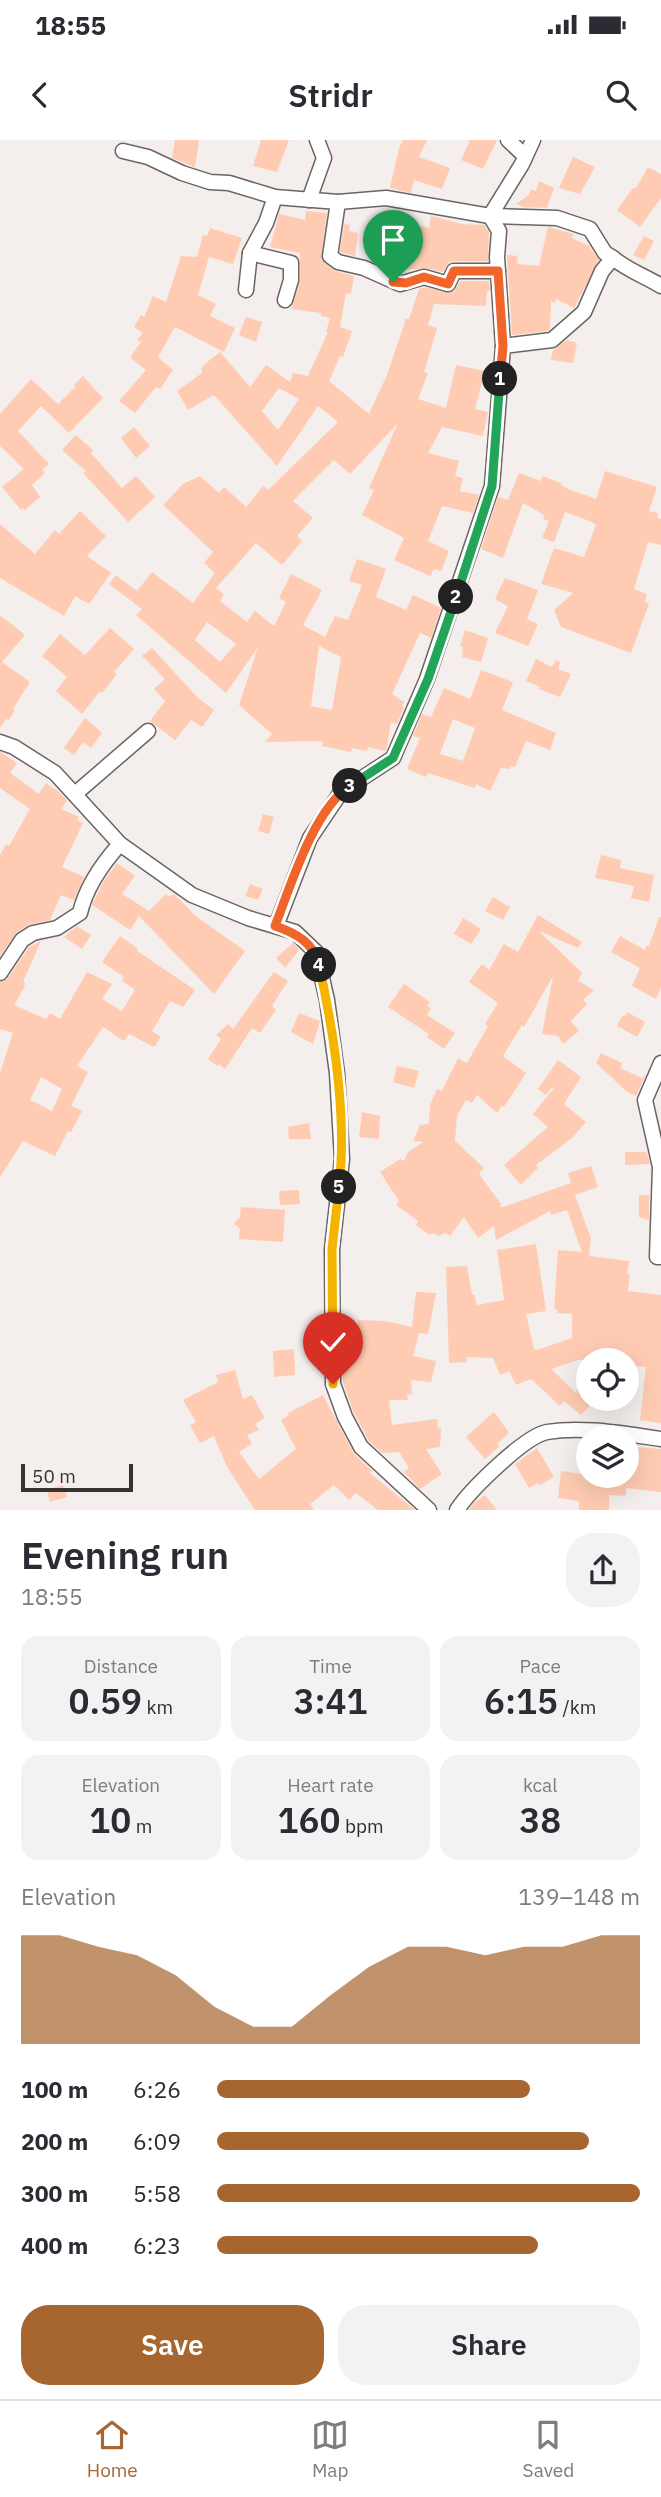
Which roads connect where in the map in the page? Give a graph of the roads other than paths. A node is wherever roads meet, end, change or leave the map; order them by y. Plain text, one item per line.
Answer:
1 (317, 140) edge
2 (508, 140) edge
3 (533, 140) edge
4 (122, 151) dead end
5 (525, 156) junction
6 (275, 197) junction
7 (309, 200) junction
8 (338, 202) junction
9 (490, 216) junction
10 (250, 253) junction
11 (613, 258) junction
12 (498, 271) junction
13 (661, 286) edge
14 (246, 290) dead end
15 (285, 300) dead end
16 (503, 346) junction
17 (148, 731) dead end
18 (0, 742) edge
19 (75, 794) junction
20 (120, 844) junction
21 (275, 926) junction
22 (0, 973) edge
23 (661, 1063) edge
24 (661, 1257) edge
25 (661, 1439) edge
26 (429, 1510) edge
27 (457, 1510) edge

1 - 7 street
2 - 5 street
3 - 5 street
4 - 6 street
5 - 9 street
6 - 7 street
6 - 10 street
7 - 8 street
8 - 9 street
8 - 12 street
9 - 11 street
9 - 12 street
10 - 14 street
10 - 15 street
11 - 13 street
11 - 16 street
12 - 16 street
16 - 21 street
17 - 19 street
18 - 19 street
19 - 20 street
20 - 21 street
20 - 22 street
21 - 26 street
23 - 24 street
25 - 27 street

